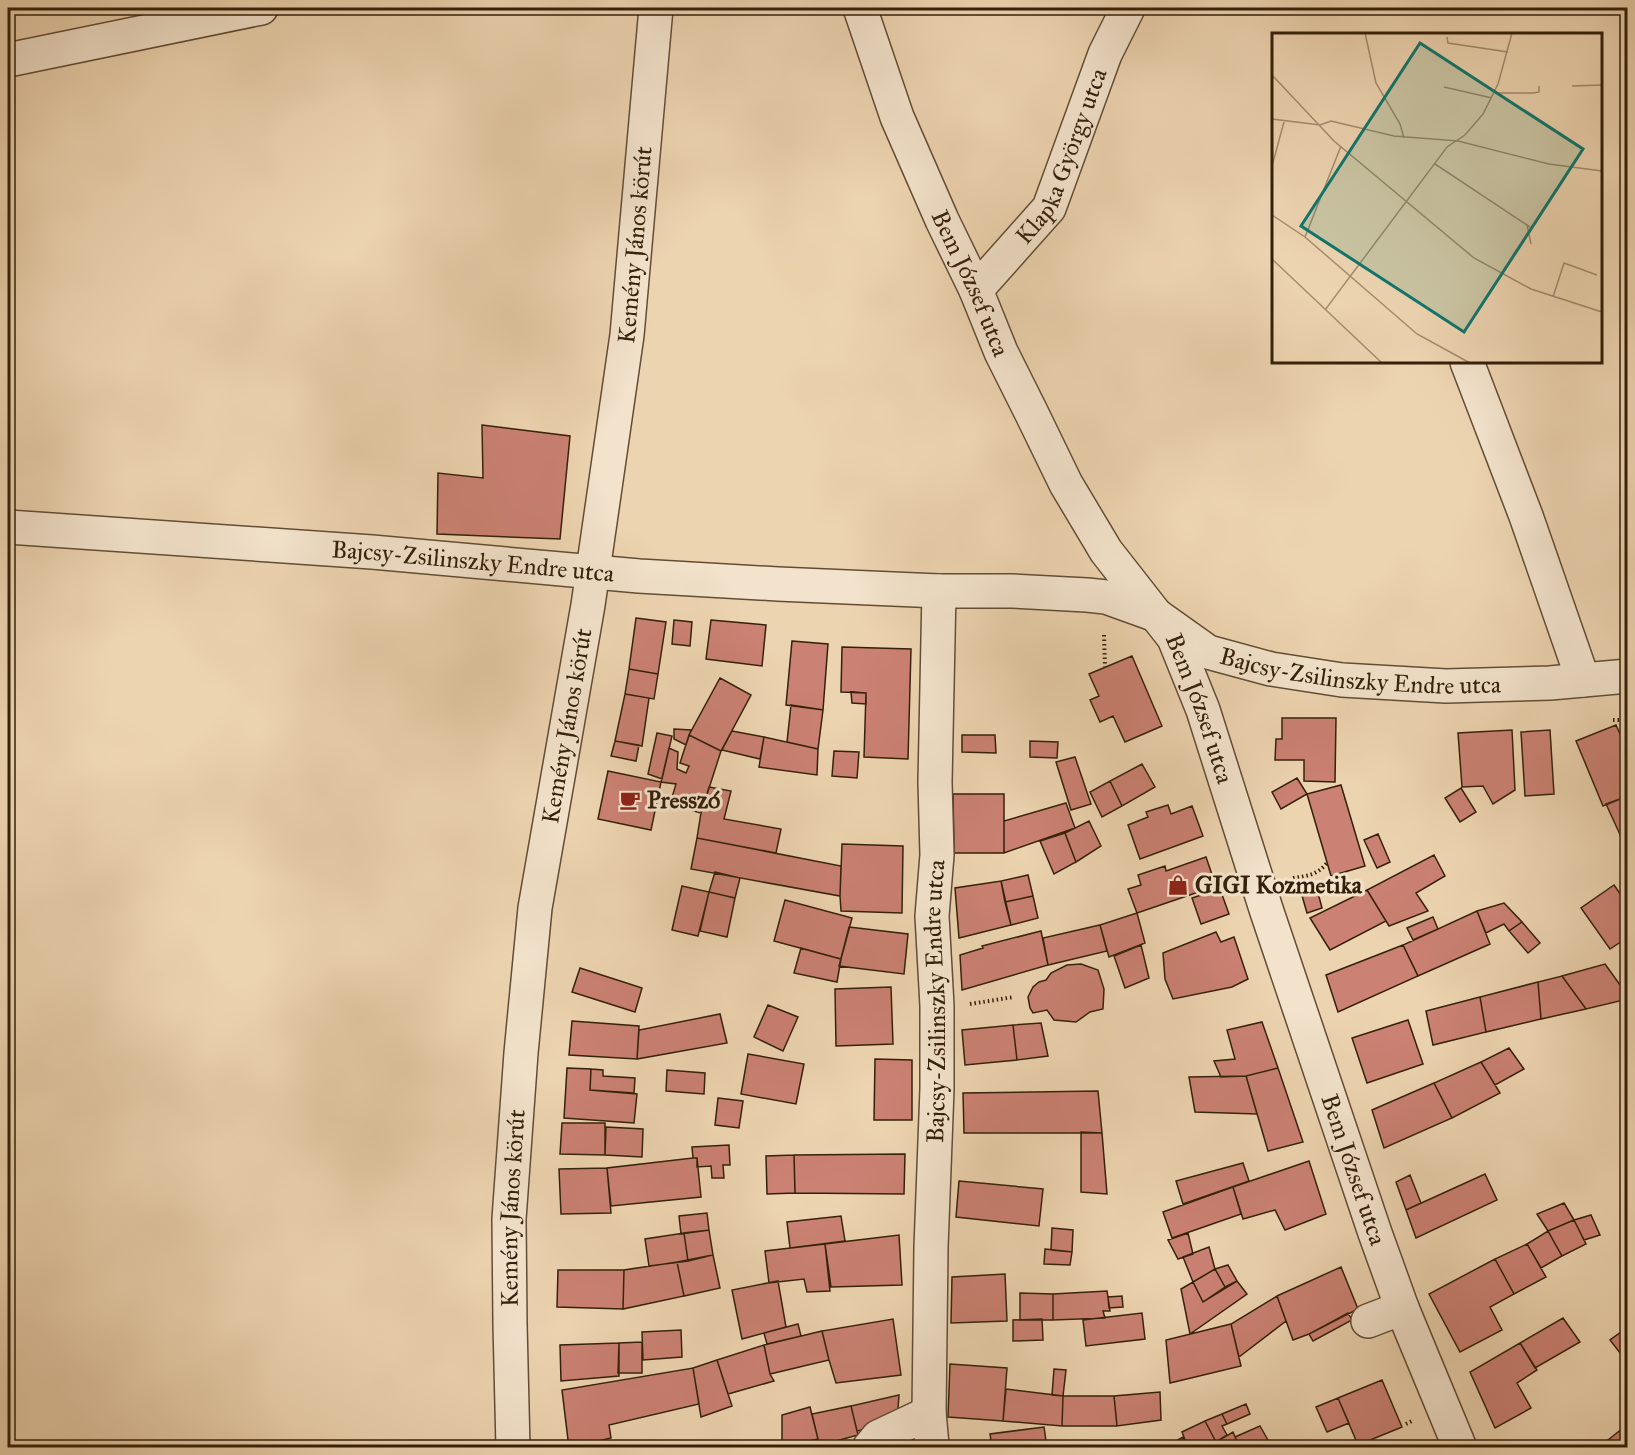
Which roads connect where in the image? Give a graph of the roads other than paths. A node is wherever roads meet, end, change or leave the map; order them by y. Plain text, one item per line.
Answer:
1 (261, 8) edge
2 (656, 8) edge
3 (860, 8) edge
4 (1128, 8) edge
5 (8, 60) edge
6 (976, 291) junction
7 (1467, 363) edge
8 (8, 527) edge
9 (593, 572) junction
10 (939, 591) junction
11 (1156, 615) junction
12 (1628, 676) edge
13 (1583, 680) junction
14 (1402, 1308) junction
15 (1368, 1321) dead end
16 (929, 1413) junction
17 (932, 1445) dead end
18 (513, 1448) edge
19 (869, 1448) edge
20 (1460, 1448) edge

1 - 5 street
2 - 9 street, Kemény János körút
3 - 6 street, Bem József utca
4 - 6 street, Klapka György utca
6 - 11 street, Bem József utca
7 - 13 street
8 - 9 street, Bajcsy-Zsilinszky Endre utca
9 - 10 street, Bajcsy-Zsilinszky Endre utca
9 - 18 street, Kemény János körút
10 - 11 street, Bajcsy-Zsilinszky Endre utca
10 - 16 street, Bajcsy-Zsilinszky Endre utca
11 - 13 street, Bajcsy-Zsilinszky Endre utca
11 - 14 street, Bem József utca
12 - 13 street, Bajcsy-Zsilinszky Endre utca
14 - 15 street
14 - 20 street, Bem József utca
16 - 17 street, Bajcsy-Zsilinszky Endre utca
16 - 19 street

